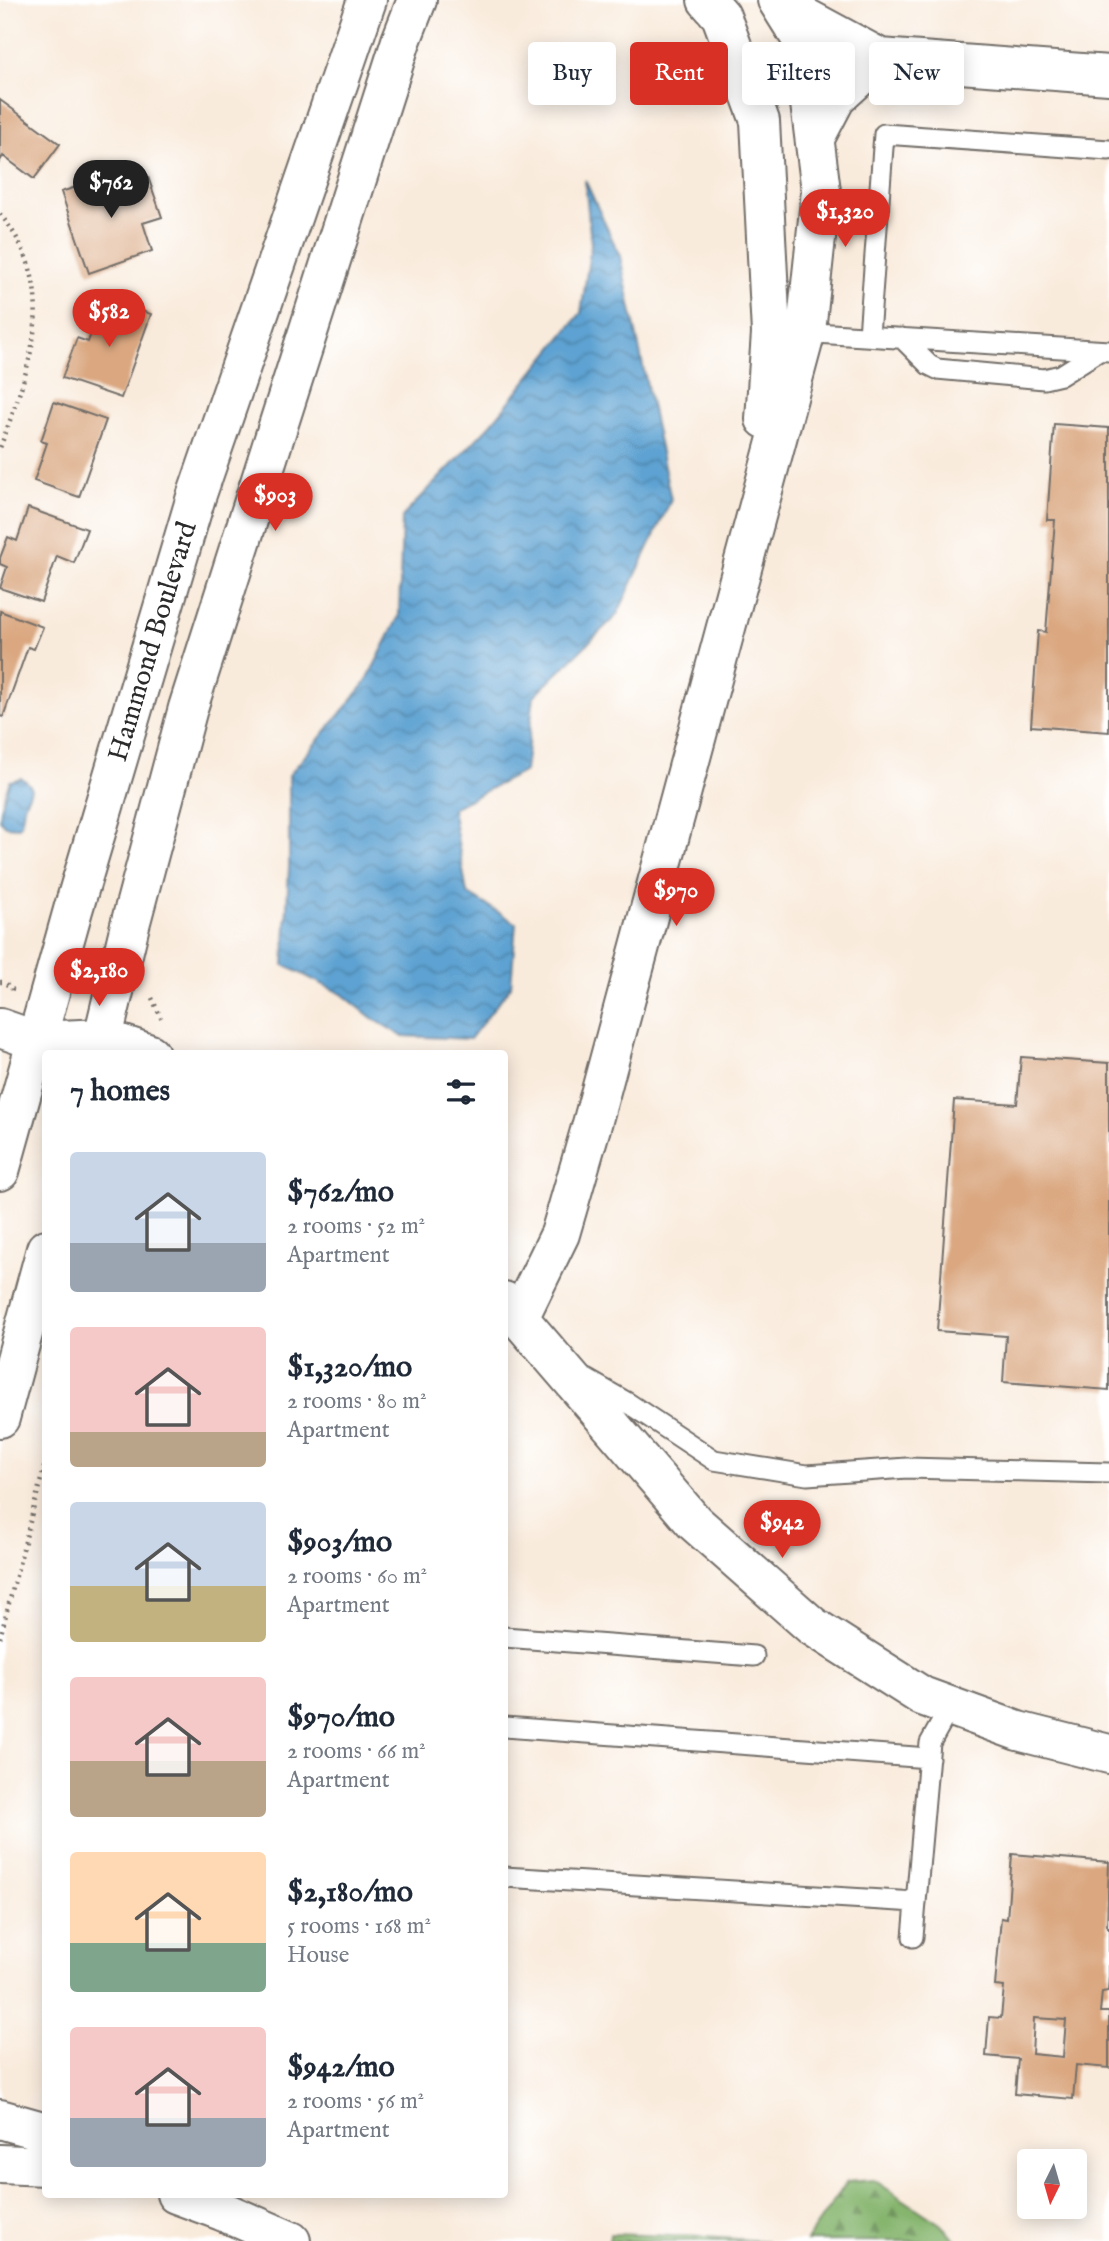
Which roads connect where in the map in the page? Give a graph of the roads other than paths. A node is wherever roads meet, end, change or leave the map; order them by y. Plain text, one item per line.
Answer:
1 (367, 0) edge
2 (417, 0) edge
3 (708, 0) edge
4 (778, 2) edge
5 (869, 52) edge
6 (964, 64) edge
7 (869, 68) edge
8 (1109, 75) edge
9 (815, 138) junction
10 (1109, 150) edge
11 (789, 332) junction
12 (869, 335) junction
13 (902, 338) junction
14 (1104, 351) edge
15 (0, 1028) edge
16 (101, 1046) edge
17 (44, 1047) edge
18 (126, 1050) edge
19 (42, 1053) edge
20 (0, 1171) edge
21 (42, 1264) edge
22 (511, 1309) edge
23 (559, 1365) junction
24 (0, 1418) edge
25 (1109, 1473) edge
26 (508, 1637) edge
27 (754, 1656) dead end
28 (950, 1707) junction
29 (508, 1727) edge
30 (1109, 1754) edge
31 (929, 1758) junction
32 (508, 1877) edge
33 (916, 1902) junction
34 (913, 1937) dead end
35 (0, 2119) edge
36 (42, 2131) edge
37 (0, 2164) edge
38 (42, 2166) edge
39 (187, 2198) edge
40 (244, 2198) edge
41 (294, 2241) edge

1 - 17 main road, Hammond Boulevard
2 - 16 main road, Hammond Boulevard
3 - 11 main road
4 - 5 main road
4 - 9 main road
6 - 8 main road
7 - 9 main road
9 - 11 main road
10 - 12 lane
11 - 12 lane
11 - 22 main road
12 - 13 lane
13 - 14 lane
13 - 14 lane
15 - 17 main road
16 - 17 main road
16 - 18 main road
19 - 20 main road, Hammond Boulevard
21 - 24 main road
22 - 23 main road
23 - 25 lane
23 - 28 main road
26 - 27 lane
28 - 30 main road
28 - 31 lane
29 - 31 lane
31 - 33 lane
32 - 33 lane
33 - 34 lane
35 - 36 main road
37 - 38 main road
39 - 41 main road
40 - 41 main road

